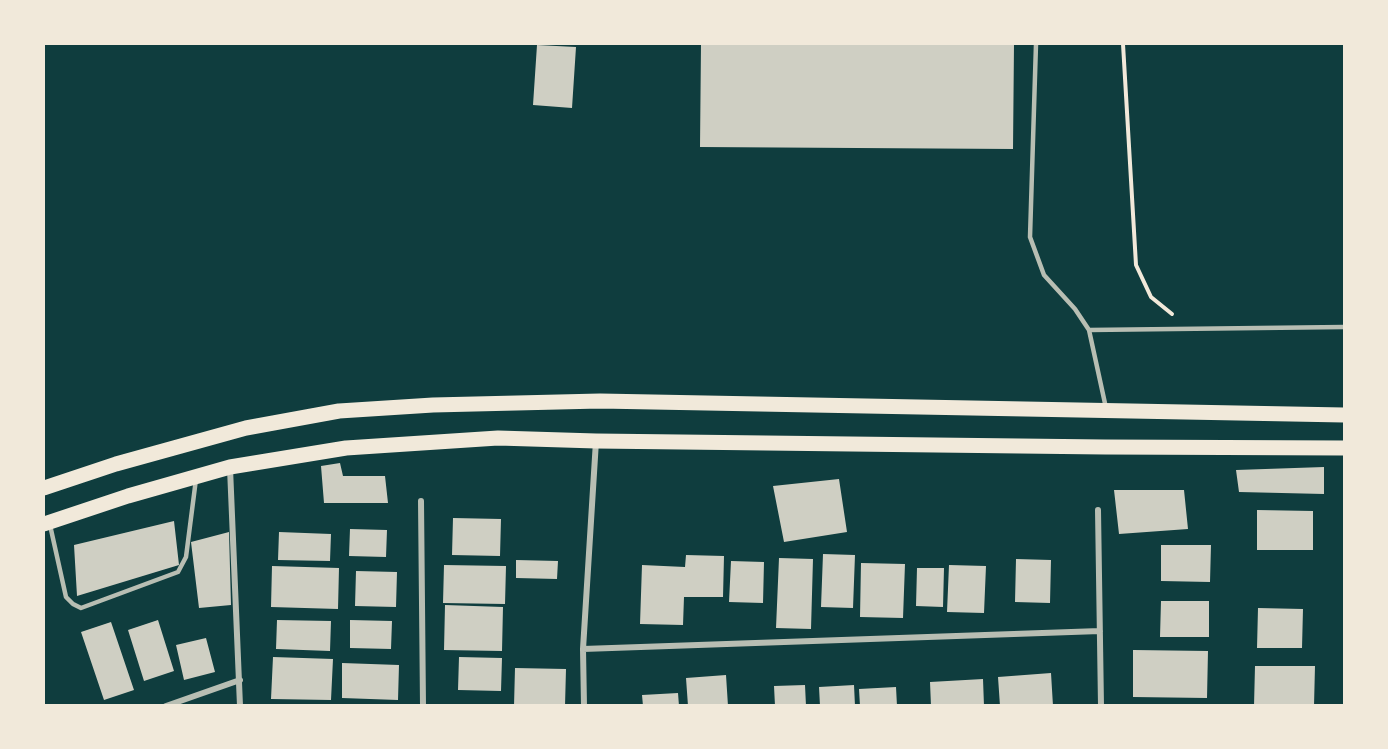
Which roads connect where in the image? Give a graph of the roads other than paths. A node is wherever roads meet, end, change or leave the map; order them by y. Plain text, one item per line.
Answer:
1 (1036, 44) edge
2 (1344, 327) edge
3 (1089, 330) junction
4 (1106, 411) junction
5 (1344, 415) edge
6 (596, 441) junction
7 (1344, 448) edge
8 (230, 467) junction
9 (196, 477) junction
10 (44, 488) edge
11 (421, 501) dead end
12 (1098, 510) dead end
13 (46, 523) edge
14 (1100, 631) junction
15 (583, 649) junction
16 (240, 680) junction
17 (166, 705) edge
18 (240, 705) edge
19 (423, 705) edge
20 (584, 705) edge
21 (1101, 705) edge

1 - 3 lane
2 - 3 lane
3 - 4 lane
4 - 5 main road
4 - 10 main road
6 - 7 main road
6 - 8 main road
6 - 15 street
8 - 9 main road
8 - 16 street
9 - 13 main road
9 - 13 lane
11 - 19 street
12 - 14 street
14 - 15 street
14 - 21 street
15 - 20 street
16 - 17 street
16 - 18 street

